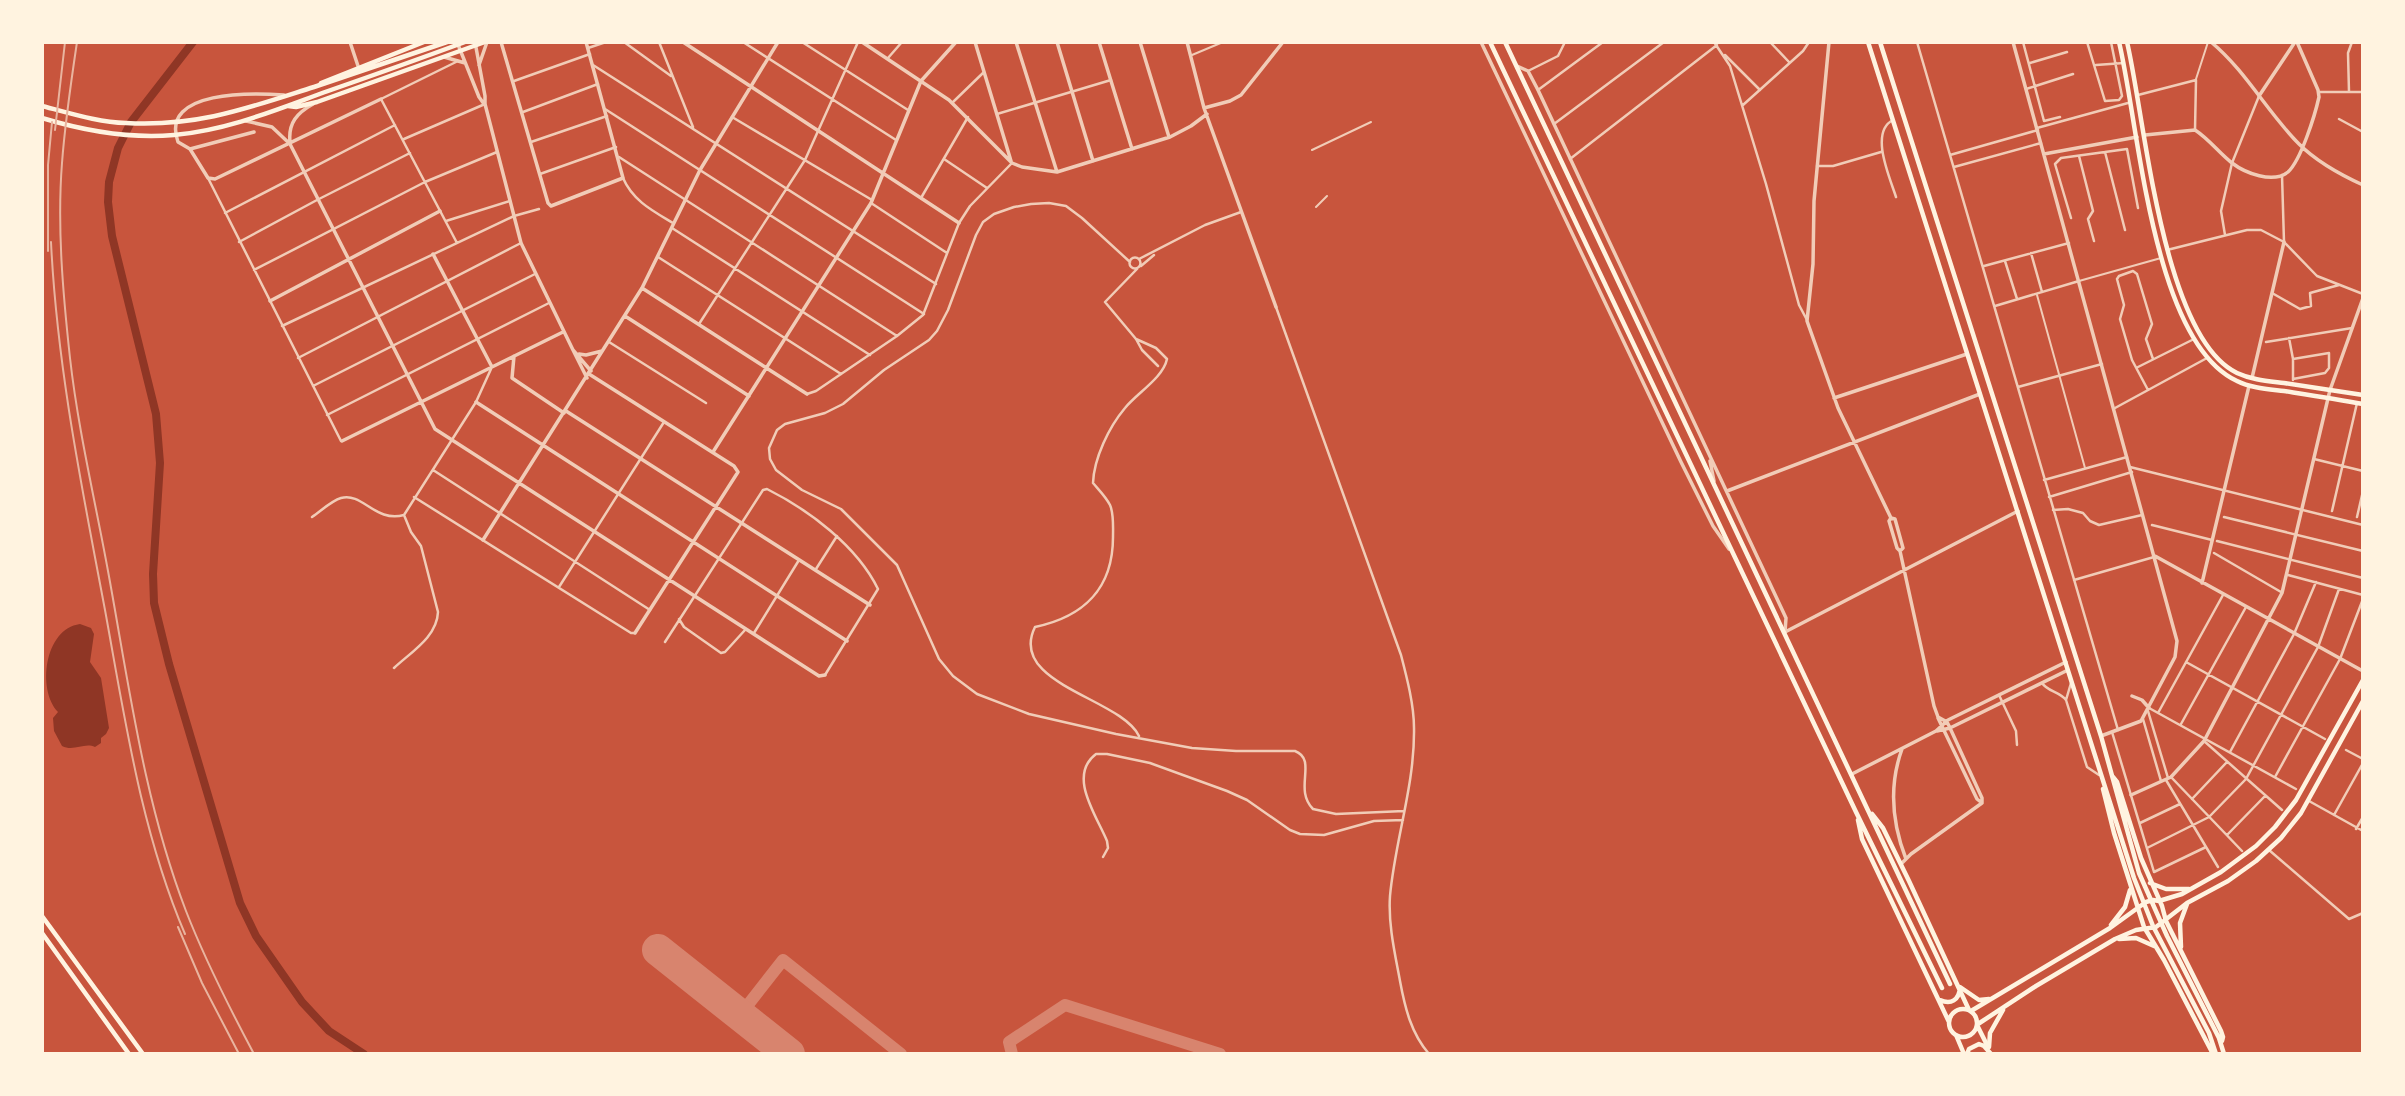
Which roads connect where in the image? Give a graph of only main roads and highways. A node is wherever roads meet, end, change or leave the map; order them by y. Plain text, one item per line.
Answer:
1 (424, 42) edge
2 (441, 42) edge
3 (447, 42) edge
4 (465, 42) edge
5 (486, 42) edge
6 (1490, 42) edge
7 (1505, 42) edge
8 (1868, 42) edge
9 (1880, 42) edge
10 (2119, 42) edge
11 (2127, 42) edge
12 (475, 44) edge
13 (442, 58) junction
14 (317, 86) junction
15 (42, 106) edge
16 (287, 106) junction
17 (42, 118) edge
18 (2145, 135) junction
19 (2137, 136) junction
20 (2363, 395) edge
21 (2360, 403) edge
22 (2363, 680) edge
23 (2363, 701) edge
24 (2098, 764) junction
25 (2111, 775) junction
26 (1866, 807) junction
27 (1856, 812) junction
28 (2150, 883) junction
29 (2130, 886) junction
30 (2190, 890) junction
31 (2159, 901) junction
32 (2187, 903) junction
33 (2137, 910) junction
34 (42, 916) edge
35 (2165, 920) junction
36 (2144, 927) junction
37 (2110, 928) junction
38 (42, 933) edge
39 (2115, 939) junction
40 (2157, 948) junction
41 (2181, 951) junction
42 (1950, 984) dead end
43 (1960, 987) junction
44 (1942, 988) dead end
45 (2000, 995) junction
46 (1937, 997) junction
47 (2005, 1006) junction
48 (1970, 1010) junction
49 (1949, 1022) junction
50 (1978, 1025) junction
51 (1955, 1035) junction
52 (2220, 1040) junction
53 (1991, 1052) edge
54 (130, 1054) edge
55 (143, 1054) edge
56 (1966, 1054) edge
57 (2215, 1054) edge
58 (2224, 1054) edge

1 - 14 main road
2 - 13 main road
3 - 14 main road
4 - 16 main road
5 - 12 main road
6 - 27 main road
7 - 26 main road
8 - 24 main road
9 - 25 main road
10 - 19 main road
11 - 18 main road
12 - 13 main road
13 - 16 main road
14 - 15 main road
16 - 17 main road
18 - 19 main road
18 - 20 main road
19 - 21 main road
22 - 30 main road
23 - 32 main road
24 - 29 main road
24 - 57 main road
25 - 28 main road
25 - 52 main road
26 - 42 main road
26 - 43 main road
27 - 44 main road
27 - 46 main road
28 - 30 main road
28 - 31 main road
29 - 33 main road
29 - 37 main road
30 - 31 main road
31 - 33 main road
31 - 35 main road
32 - 35 main road
32 - 41 main road
33 - 36 main road
33 - 37 main road
34 - 55 main road
35 - 36 main road
35 - 41 main road
36 - 39 main road
36 - 40 main road
37 - 45 main road
38 - 54 main road
39 - 40 main road
39 - 47 main road
40 - 57 main road
41 - 52 main road
43 - 45 main road
43 - 46 main road
43 - 48 main road
45 - 48 main road
46 - 49 main road
47 - 50 main road
47 - 53 main road
48 - 49 main road
48 - 50 main road
49 - 51 main road
50 - 51 main road
50 - 53 main road
51 - 56 main road
52 - 58 main road
53 - 56 main road

